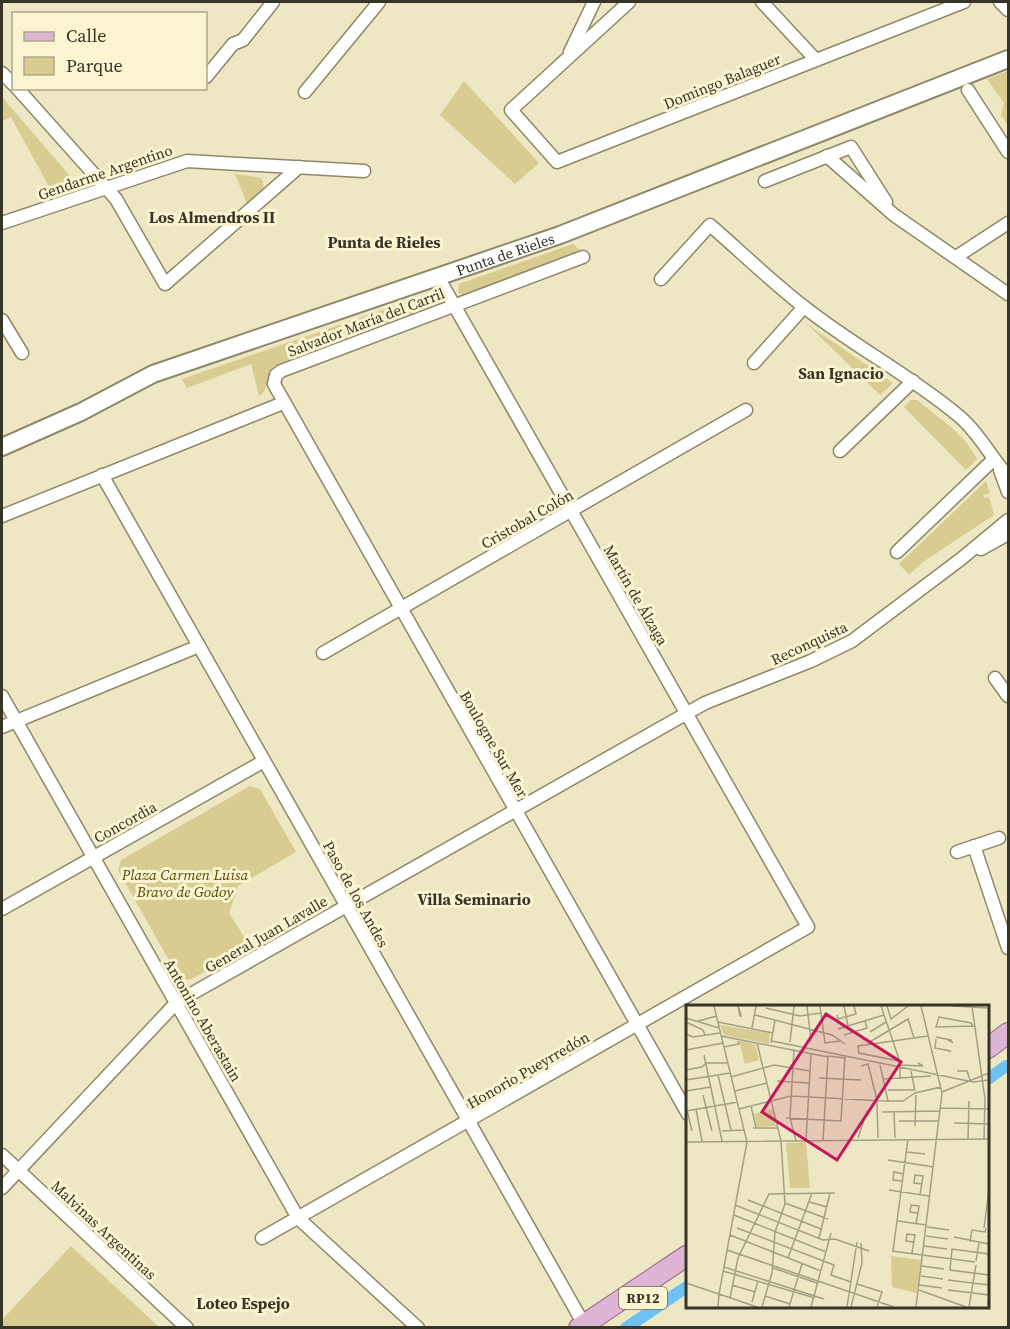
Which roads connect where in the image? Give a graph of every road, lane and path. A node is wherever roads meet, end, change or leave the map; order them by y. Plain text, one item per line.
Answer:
1 (273, 2) edge
2 (379, 2) edge
3 (594, 2) edge
4 (629, 2) edge
5 (762, 2) edge
6 (963, 2) edge
7 (1000, 2) edge
8 (1008, 10) edge
9 (568, 57) junction
10 (1008, 59) edge
11 (816, 60) junction
12 (207, 76) edge
13 (18, 90) edge
14 (968, 90) dead end
15 (305, 92) dead end
16 (1008, 152) edge
17 (827, 156) junction
18 (299, 167) junction
19 (364, 171) dead end
20 (765, 181) dead end
21 (105, 188) junction
22 (894, 215) junction
23 (2, 223) edge
24 (1008, 223) edge
25 (583, 257) dead end
26 (956, 257) junction
27 (438, 277) junction
28 (661, 279) dead end
29 (1008, 294) edge
30 (453, 305) junction
31 (804, 307) junction
32 (2, 320) edge
33 (22, 353) dead end
34 (754, 363) dead end
35 (913, 381) junction
36 (275, 389) joint
37 (283, 403) junction
38 (746, 410) dead end
39 (2, 447) edge
40 (840, 451) dead end
41 (1001, 468) edge
42 (102, 476) junction
43 (1008, 492) edge
44 (571, 511) junction
45 (2, 516) edge
46 (1008, 520) edge
47 (1008, 534) edge
48 (897, 552) dead end
49 (961, 560) junction
50 (400, 609) junction
51 (199, 646) junction
52 (324, 653) dead end
53 (994, 678) dead end
54 (2, 696) edge
55 (1008, 696) edge
56 (686, 713) junction
57 (16, 721) junction
58 (2, 727) edge
59 (264, 761) junction
60 (515, 810) junction
61 (999, 838) dead end
62 (974, 846) junction
63 (957, 852) dead end
64 (93, 857) junction
65 (345, 906) junction
66 (2, 909) edge
67 (808, 927) joint
68 (1008, 948) edge
69 (177, 1002) junction
70 (637, 1025) junction
71 (1008, 1033) edge
72 (1008, 1046) edge
73 (989, 1047) edge
74 (989, 1060) edge
75 (686, 1112) edge
76 (468, 1121) junction
77 (2, 1155) edge
78 (18, 1170) junction
79 (2, 1188) edge
80 (298, 1218) junction
81 (262, 1238) dead end
82 (686, 1256) edge
83 (686, 1269) edge
84 (587, 1327) edge
85 (187, 1328) edge
86 (418, 1328) edge

1 - 12 street
2 - 15 street
3 - 9 street
4 - 9 street
5 - 11 street
6 - 11 street, Domingo Balaguer
7 - 8 street
9 - 11 street, Domingo Balaguer
10 - 27 street, Punta de Rieles
13 - 21 street
14 - 16 street
17 - 20 street
17 - 22 street
17 - 22 street
18 - 19 street, Gendarme Argentino
18 - 21 street, Gendarme Argentino
18 - 21 street
21 - 23 street, Gendarme Argentino
22 - 26 street
24 - 26 street
25 - 30 street, Salvador María del Carril
26 - 29 street
27 - 30 street, Martín de Álzaga
27 - 39 street, Punta de Rieles
28 - 31 street
30 - 36 street, Salvador María del Carril
30 - 44 street, Martín de Álzaga
31 - 34 street
31 - 35 street
32 - 33 street
35 - 40 street
35 - 41 street
36 - 37 street, Boulogne Sur Mer
37 - 42 street
37 - 50 street, Boulogne Sur Mer
38 - 44 street, Cristobal Colón
41 - 43 street
41 - 48 street
42 - 45 street
42 - 51 street, Paso de los Andes
44 - 50 street, Cristobal Colón
44 - 56 street, Martín de Álzaga
46 - 49 street, Reconquista
47 - 49 street, Reconquista
49 - 56 street, Reconquista
50 - 52 street, Cristobal Colón
50 - 60 street, Boulogne Sur Mer
51 - 57 street
51 - 59 street, Paso de los Andes
53 - 55 street
54 - 57 street, Antonino Aberastain
56 - 60 street, General Juan Lavalle
56 - 67 street, Martín de Álzaga
57 - 58 street
57 - 64 street, Antonino Aberastain
59 - 64 street, Concordia
59 - 65 street, Paso de los Andes
60 - 65 street, General Juan Lavalle
60 - 70 street, Boulogne Sur Mer
61 - 62 street
62 - 63 street
62 - 68 street
64 - 66 street, Concordia
64 - 69 street, Antonino Aberastain
65 - 69 street, General Juan Lavalle
65 - 76 street, Paso de los Andes
67 - 70 street, Honorio Pueyrredón
69 - 78 street, General Juan Lavalle
69 - 80 street, Antonino Aberastain
70 - 75 street, Boulogne Sur Mer
70 - 76 street, Honorio Pueyrredón
71 - 73 main road
72 - 74 main road
76 - 80 street, Honorio Pueyrredón
76 - 84 street, Paso de los Andes
77 - 78 street, Malvinas Argentinas
78 - 79 street, General Juan Lavalle
78 - 85 street, Malvinas Argentinas
80 - 81 street, Honorio Pueyrredón
80 - 86 street, Antonino Aberastain
82 - 84 main road, RP12
83 - 84 main road, RP12

